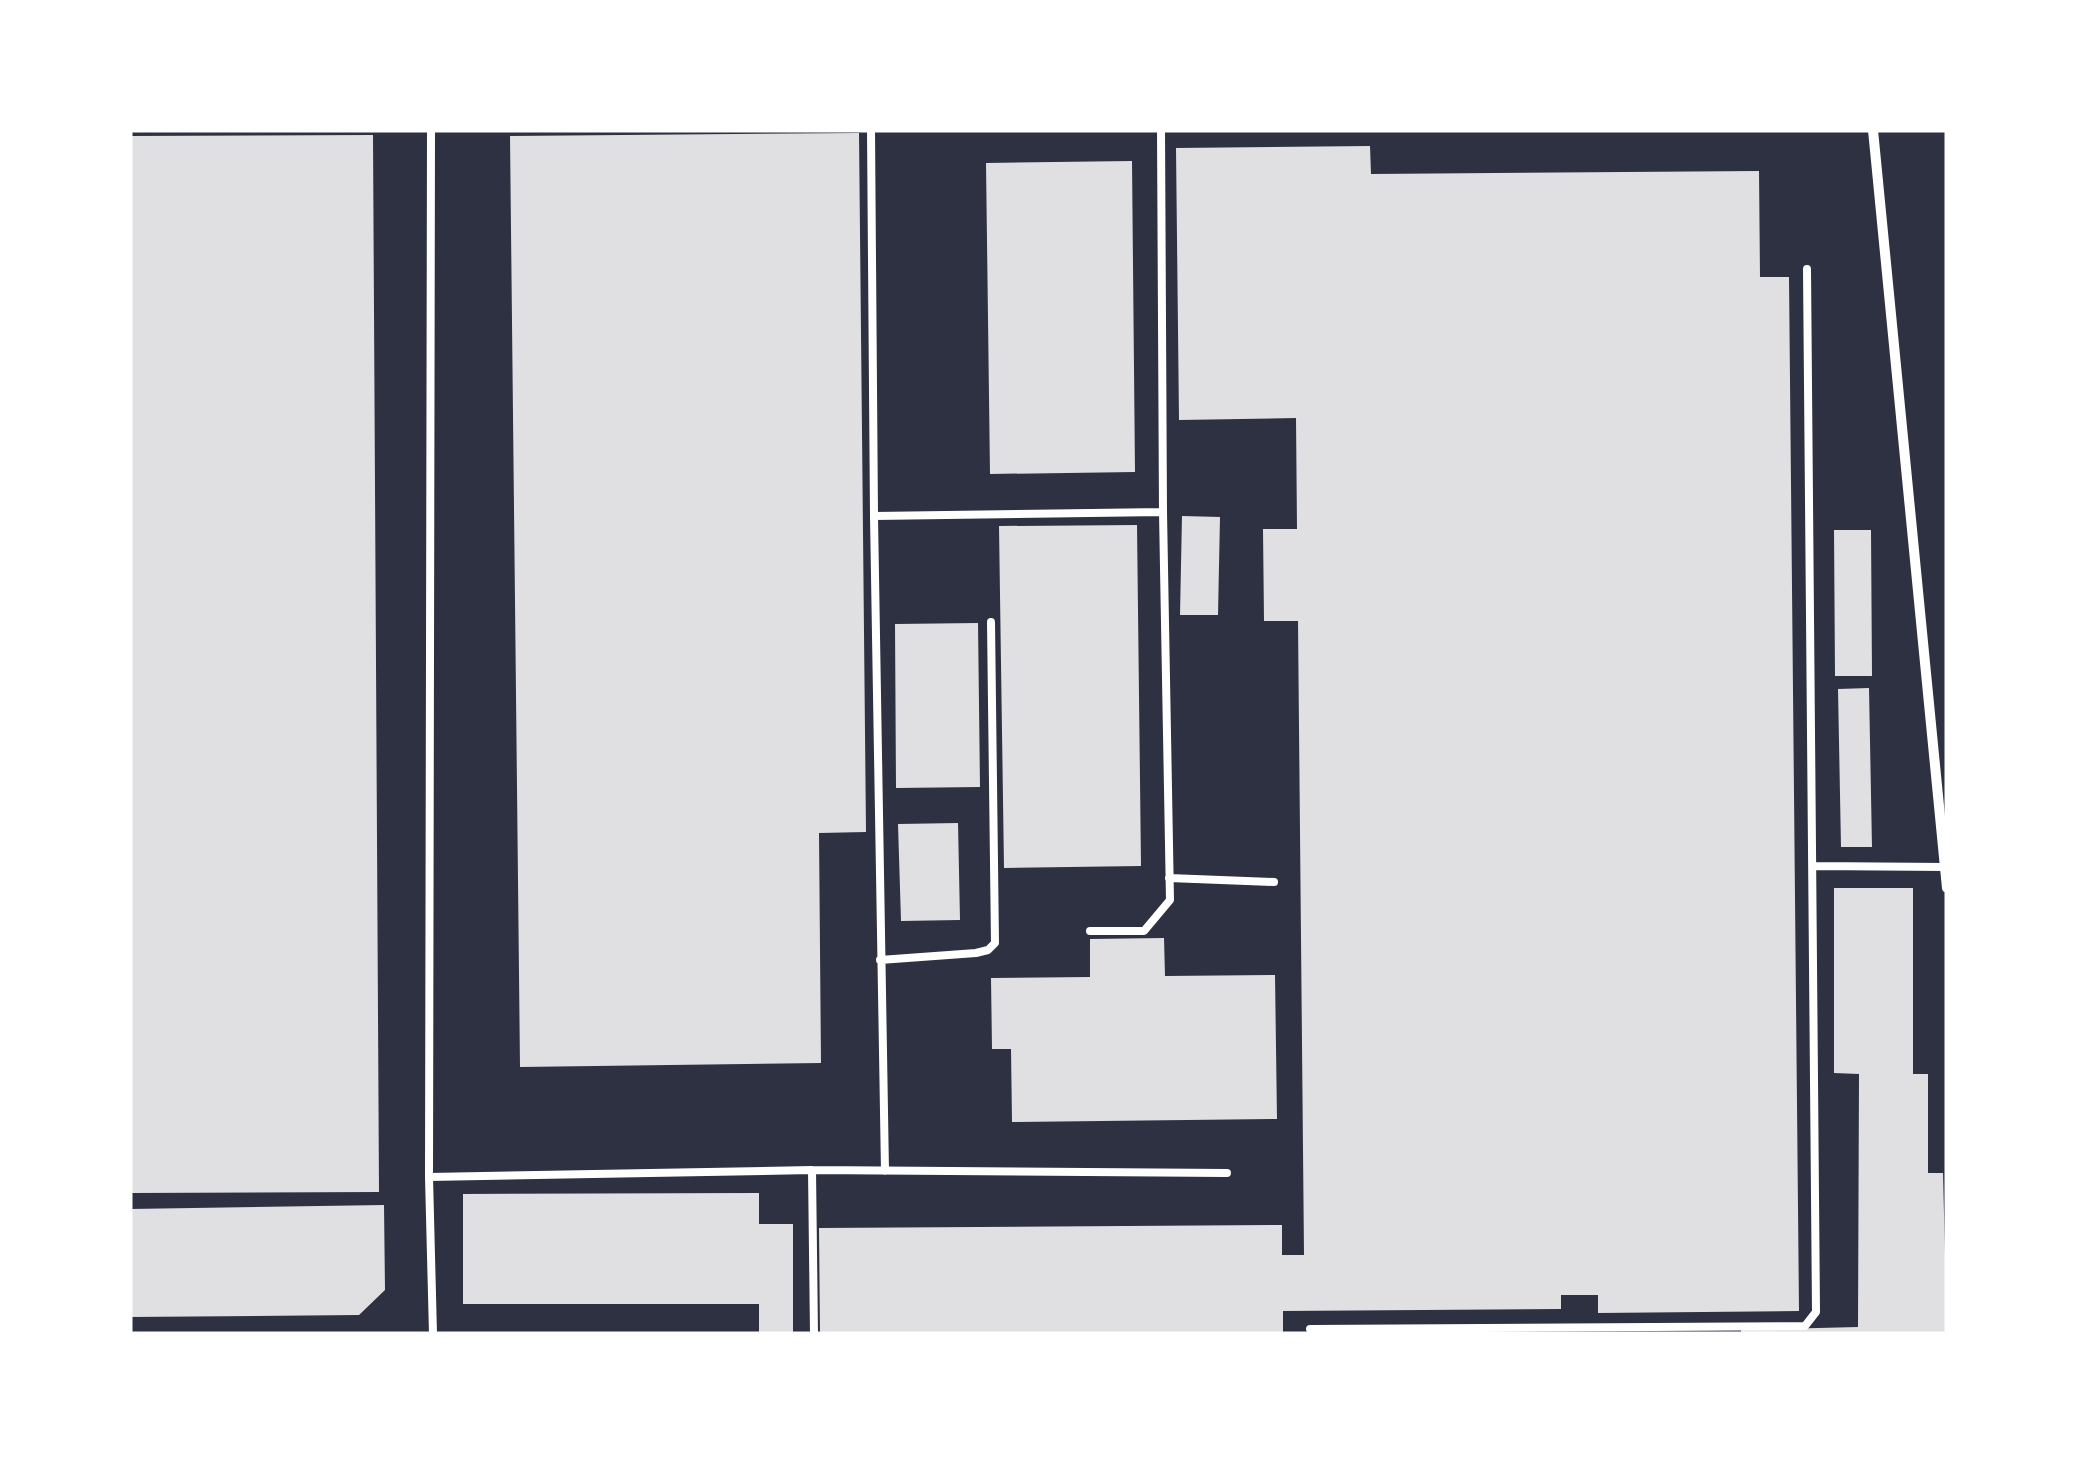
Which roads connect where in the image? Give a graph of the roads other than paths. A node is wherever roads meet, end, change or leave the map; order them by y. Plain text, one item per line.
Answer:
1 (432, 130) edge
2 (871, 130) edge
3 (1160, 130) edge
4 (1873, 130) edge
5 (1807, 269) dead end
6 (1163, 512) junction
7 (874, 516) junction
8 (991, 622) dead end
9 (1812, 866) junction
10 (1946, 867) edge
11 (1169, 878) junction
12 (1274, 882) dead end
13 (1947, 888) edge
14 (1090, 931) dead end
15 (880, 960) junction
16 (812, 1170) junction
17 (885, 1171) junction
18 (1227, 1173) dead end
19 (428, 1176) junction
20 (1310, 1329) dead end
21 (433, 1334) edge
22 (814, 1334) edge

1 - 19 lane
2 - 7 lane
3 - 6 lane
4 - 10 street
5 - 9 lane
6 - 7 lane
6 - 11 lane
7 - 15 lane
8 - 15 lane
9 - 10 lane
9 - 20 lane
10 - 13 street
11 - 12 lane
11 - 14 lane
15 - 17 lane
16 - 17 lane
16 - 19 lane
16 - 22 lane
17 - 18 lane
19 - 21 lane

